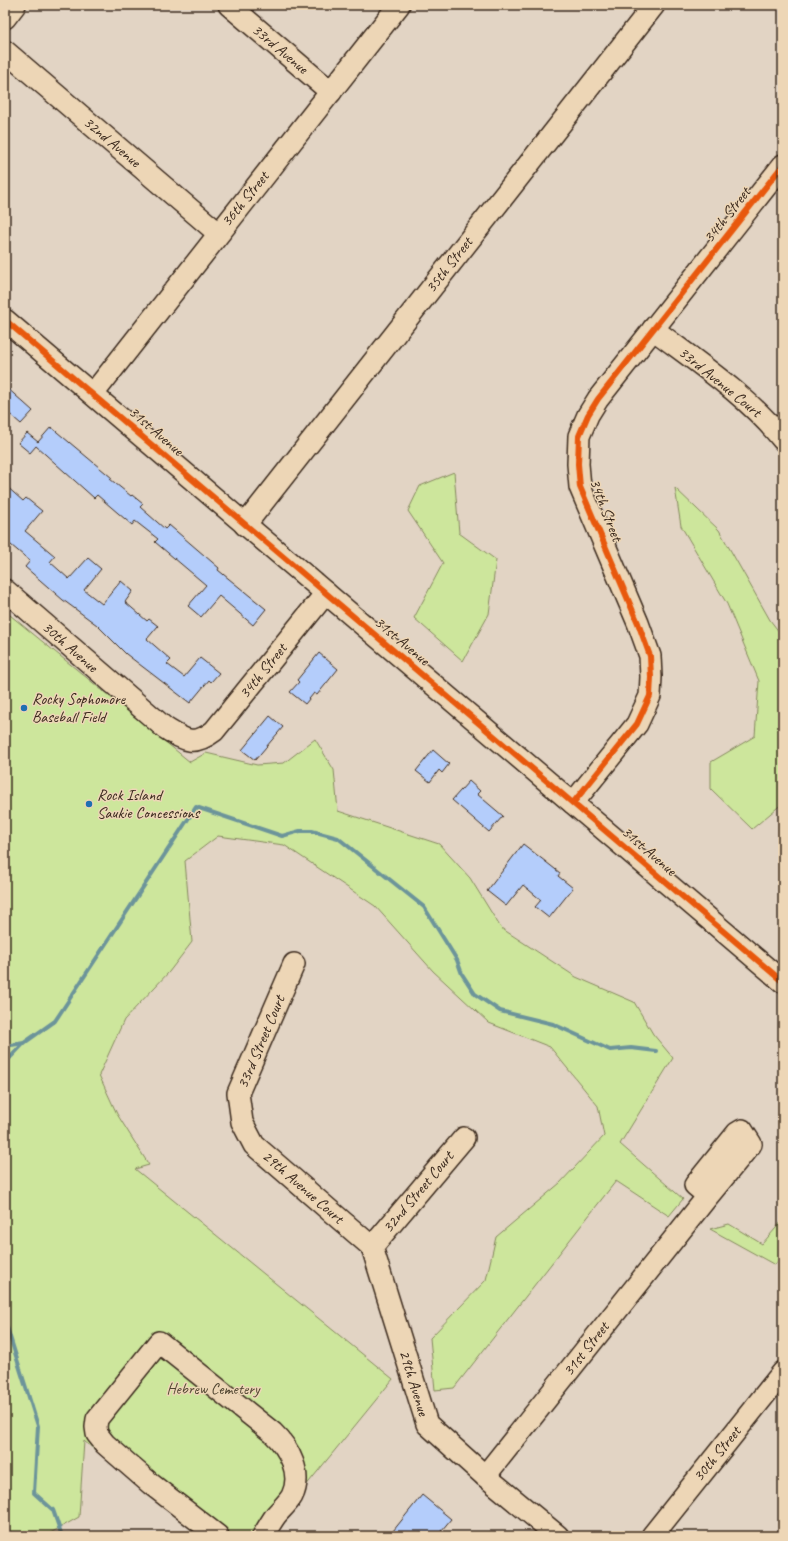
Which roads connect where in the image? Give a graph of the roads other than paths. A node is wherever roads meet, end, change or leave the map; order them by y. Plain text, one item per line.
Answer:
1 (15, 5) edge
2 (229, 5) edge
3 (399, 5) edge
4 (654, 5) edge
5 (5, 18) edge
6 (5, 51) edge
7 (331, 92) junction
8 (783, 165) edge
9 (218, 233) junction
10 (5, 320) edge
11 (653, 329) junction
12 (93, 394) junction
13 (783, 440) edge
14 (245, 525) junction
15 (5, 590) edge
16 (326, 593) junction
17 (195, 742) joint
18 (573, 803) junction
19 (294, 964) dead end
20 (783, 982) edge
21 (242, 1122) joint
22 (464, 1138) dead end
23 (708, 1196) dead end
24 (372, 1247) junction
25 (783, 1372) edge
26 (485, 1476) junction
27 (218, 1536) edge
28 (263, 1536) edge
29 (558, 1536) edge
30 (652, 1536) edge

1 - 5 street
2 - 7 street, 33rd Avenue
3 - 7 street, 36th Street
4 - 14 street, 35th Street
6 - 9 street, 32nd Avenue
7 - 9 street, 36th Street
8 - 11 street, 34th Street
9 - 12 street, 36th Street
10 - 12 street, 31st Avenue
11 - 13 street, 33rd Avenue Court
11 - 18 street, 34th Street
12 - 14 street, 31st Avenue
14 - 16 street, 31st Avenue
15 - 17 street, 30th Avenue
16 - 17 street, 34th Street
16 - 18 street, 31st Avenue
18 - 20 street, 31st Avenue
19 - 21 street, 33rd Street Court
21 - 24 street, 29th Avenue Court
22 - 24 street, 32nd Street Court
23 - 26 street, 31st Street
24 - 26 street, 29th Avenue
25 - 30 street, 30th Street
26 - 29 street, 29th Avenue
27 - 28 street

